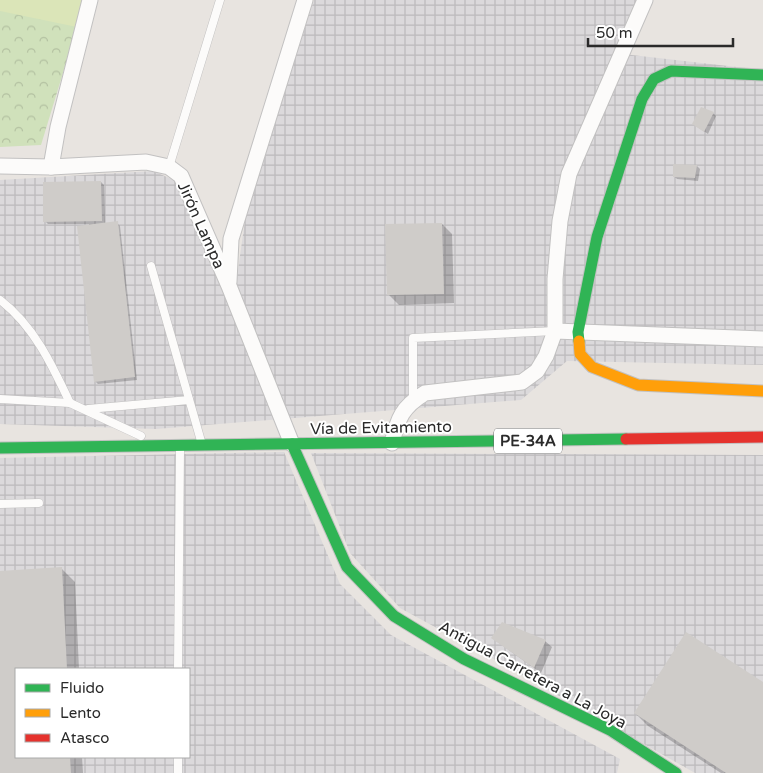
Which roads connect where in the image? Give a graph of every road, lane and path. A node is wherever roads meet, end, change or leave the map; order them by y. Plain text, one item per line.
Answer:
1 (90, 0) edge
2 (220, 0) edge
3 (305, 0) edge
4 (645, 0) edge
5 (763, 75) edge
6 (0, 166) edge
7 (51, 167) junction
8 (169, 167) junction
9 (151, 266) dead end
10 (229, 286) junction
11 (0, 300) edge
12 (555, 331) junction
13 (578, 332) junction
14 (763, 339) edge
15 (763, 391) edge
16 (0, 399) edge
17 (189, 400) junction
18 (413, 400) junction
19 (70, 403) junction
20 (86, 409) junction
21 (763, 437) edge
22 (392, 443) junction
23 (292, 444) junction
24 (161, 446) junction
25 (180, 446) junction
26 (202, 446) junction
27 (0, 448) edge
28 (39, 503) dead end
29 (0, 504) edge
30 (178, 668) edge
31 (178, 758) edge
32 (178, 773) edge
33 (676, 773) edge

1 - 7 street
2 - 8 lane
3 - 10 street
4 - 12 street
5 - 13 main road
6 - 7 street, Jirón Lampa
7 - 8 street, Jirón Lampa
8 - 10 street, Jirón Lampa
9 - 17 lane
10 - 23 street, Jirón Lampa
11 - 19 lane
12 - 13 street
12 - 18 street
12 - 18 lane
13 - 14 street
13 - 15 main road
16 - 19 lane
17 - 20 lane
17 - 26 lane
18 - 22 street
19 - 20 lane
20 - 24 lane
21 - 22 main road, Vía de Evitamiento / PE-34A
22 - 23 main road, Vía de Evitamiento / PE-34A
23 - 26 main road, Vía de Evitamiento / PE-34A
23 - 33 main road, Antigua Carretera a La Joya
24 - 25 main road, Vía de Evitamiento / PE-34A
24 - 27 main road, Vía de Evitamiento / PE-34A
25 - 26 main road, Vía de Evitamiento / PE-34A
25 - 30 lane
28 - 29 lane
31 - 32 lane

